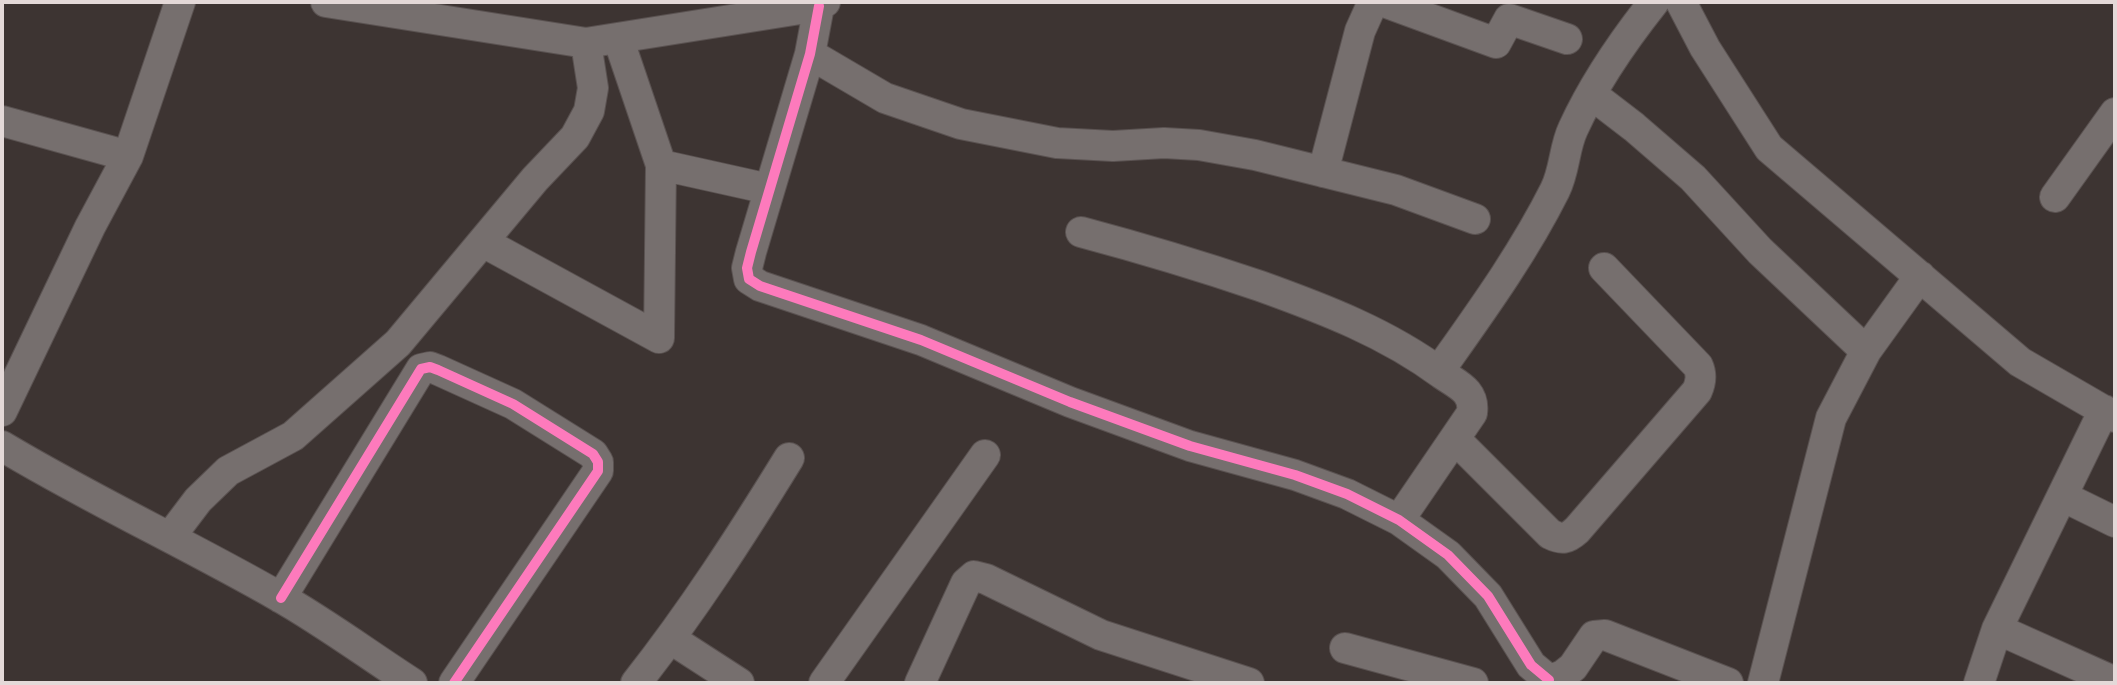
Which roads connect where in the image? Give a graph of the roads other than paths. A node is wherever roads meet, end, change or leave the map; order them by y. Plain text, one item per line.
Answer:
1 (180, 2) edge
2 (326, 2) edge
3 (1373, 2) edge
4 (1384, 2) edge
5 (1654, 2) edge
6 (1681, 2) edge
7 (367, 4) edge
8 (822, 4) edge
9 (618, 38) junction
10 (1567, 39) dead end
11 (586, 43) junction
12 (810, 54) junction
13 (1591, 94) junction
14 (2115, 113) edge
15 (2, 121) edge
16 (128, 156) junction
17 (662, 165) junction
18 (1323, 172) junction
19 (769, 189) junction
20 (2055, 197) dead end
21 (1475, 219) dead end
22 (1081, 232) dead end
23 (483, 242) junction
24 (1604, 268) dead end
25 (1920, 276) junction
26 (1866, 351) junction
27 (1439, 371) junction
28 (2, 411) edge
29 (2109, 413) edge
30 (1455, 439) junction
31 (2, 446) edge
32 (985, 454) dead end
33 (789, 458) dead end
34 (2062, 496) junction
35 (1399, 520) junction
36 (2115, 522) edge
37 (170, 537) junction
38 (281, 598) junction
39 (1997, 629) junction
40 (671, 639) junction
41 (1345, 648) dead end
42 (1546, 682) edge
43 (2115, 682) edge
44 (412, 683) edge
45 (454, 683) edge
46 (636, 683) edge
47 (739, 683) edge
48 (824, 683) edge
49 (920, 683) edge
50 (1249, 683) edge
51 (1473, 683) edge
52 (1728, 683) edge
53 (1763, 683) edge
54 (1979, 683) edge

1 - 16 street
2 - 7 street
3 - 18 street
4 - 10 street
5 - 13 street
6 - 25 street
7 - 11 street
8 - 9 street
8 - 12 street
9 - 11 street
9 - 17 street
11 - 23 street
12 - 18 street
12 - 19 street
13 - 26 street
13 - 27 street
14 - 20 street
15 - 16 street
16 - 28 street
17 - 19 street
17 - 23 street
18 - 21 street
19 - 35 street
22 - 27 street
23 - 37 street
24 - 30 street
25 - 26 street
25 - 29 street
26 - 53 street
27 - 30 street
29 - 34 street
30 - 35 street
31 - 37 street
32 - 48 street
33 - 40 street
34 - 36 street
34 - 39 street
35 - 42 street
37 - 38 street
38 - 44 street
38 - 45 street
39 - 43 street
39 - 54 street
40 - 46 street
40 - 47 street
41 - 51 street
42 - 52 street
49 - 50 street

